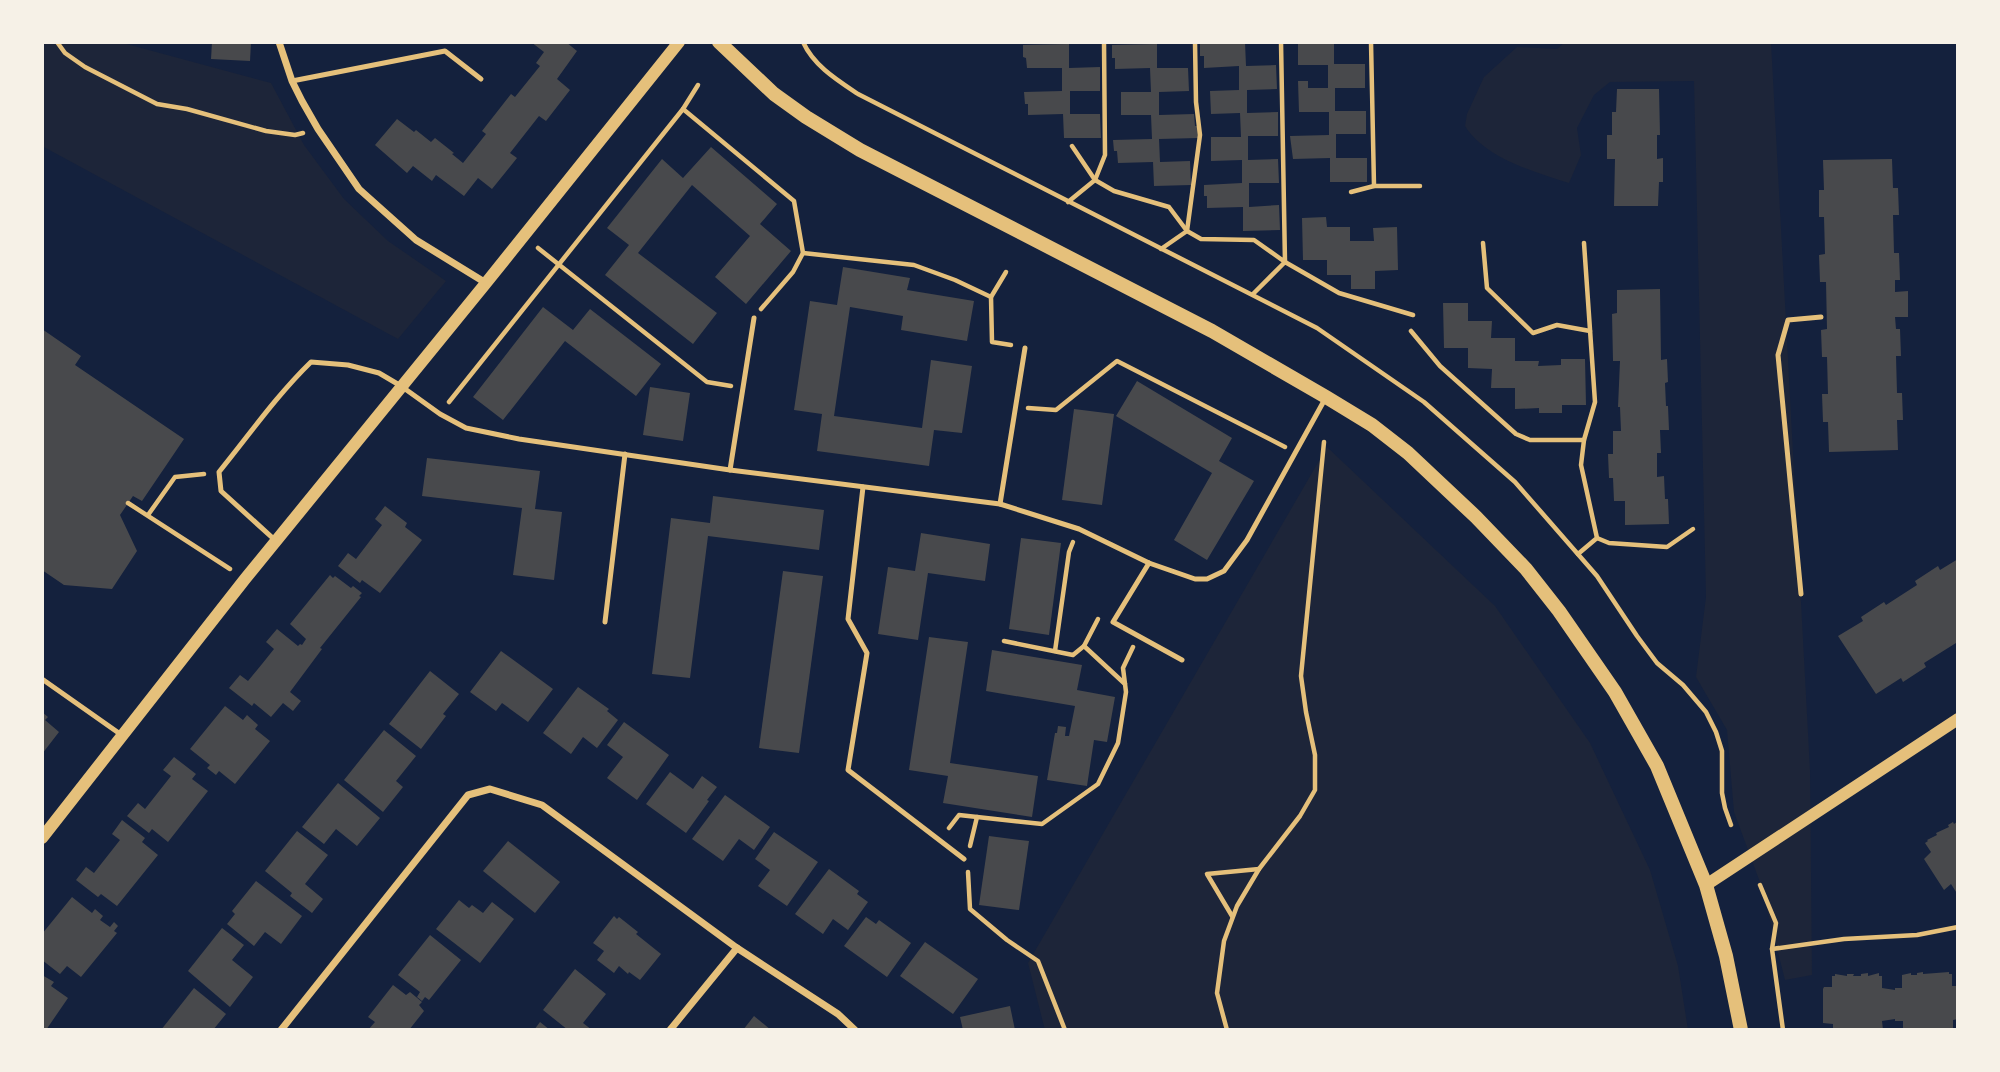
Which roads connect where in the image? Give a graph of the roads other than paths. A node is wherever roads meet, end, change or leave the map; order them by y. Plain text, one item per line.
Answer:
1 (279, 42) edge
2 (679, 42) edge
3 (719, 42) edge
4 (481, 79) dead end
5 (292, 81) junction
6 (486, 283) junction
7 (1821, 317) dead end
8 (754, 318) road end
9 (1025, 348) road end
10 (401, 386) junction
11 (1326, 397) junction
12 (625, 454) junction
13 (730, 470) junction
14 (863, 487) junction
15 (1000, 504) junction
16 (275, 541) junction
17 (1149, 564) junction
18 (1801, 594) dead end
19 (604, 622) dead end
20 (1182, 660) dead end
21 (42, 679) edge
22 (1958, 719) edge
23 (123, 736) junction
24 (42, 838) edge
25 (966, 860) road end
26 (1706, 885) junction
27 (737, 948) junction
28 (281, 1030) edge
29 (670, 1030) edge
30 (855, 1030) edge
31 (1741, 1030) edge

1 - 5 street
2 - 6 street
3 - 11 main road
4 - 5 lane
5 - 6 street
6 - 10 street
7 - 18 lane
8 - 13 lane
9 - 15 lane
10 - 12 lane
10 - 16 street
10 - 16 lane
11 - 17 lane
11 - 26 main road
12 - 13 lane
12 - 19 lane
13 - 14 lane
14 - 15 lane
14 - 25 lane
15 - 17 lane
16 - 23 street
17 - 20 lane
21 - 23 lane
22 - 26 street
23 - 24 street
26 - 31 main road
27 - 28 street
27 - 29 street
27 - 30 street

